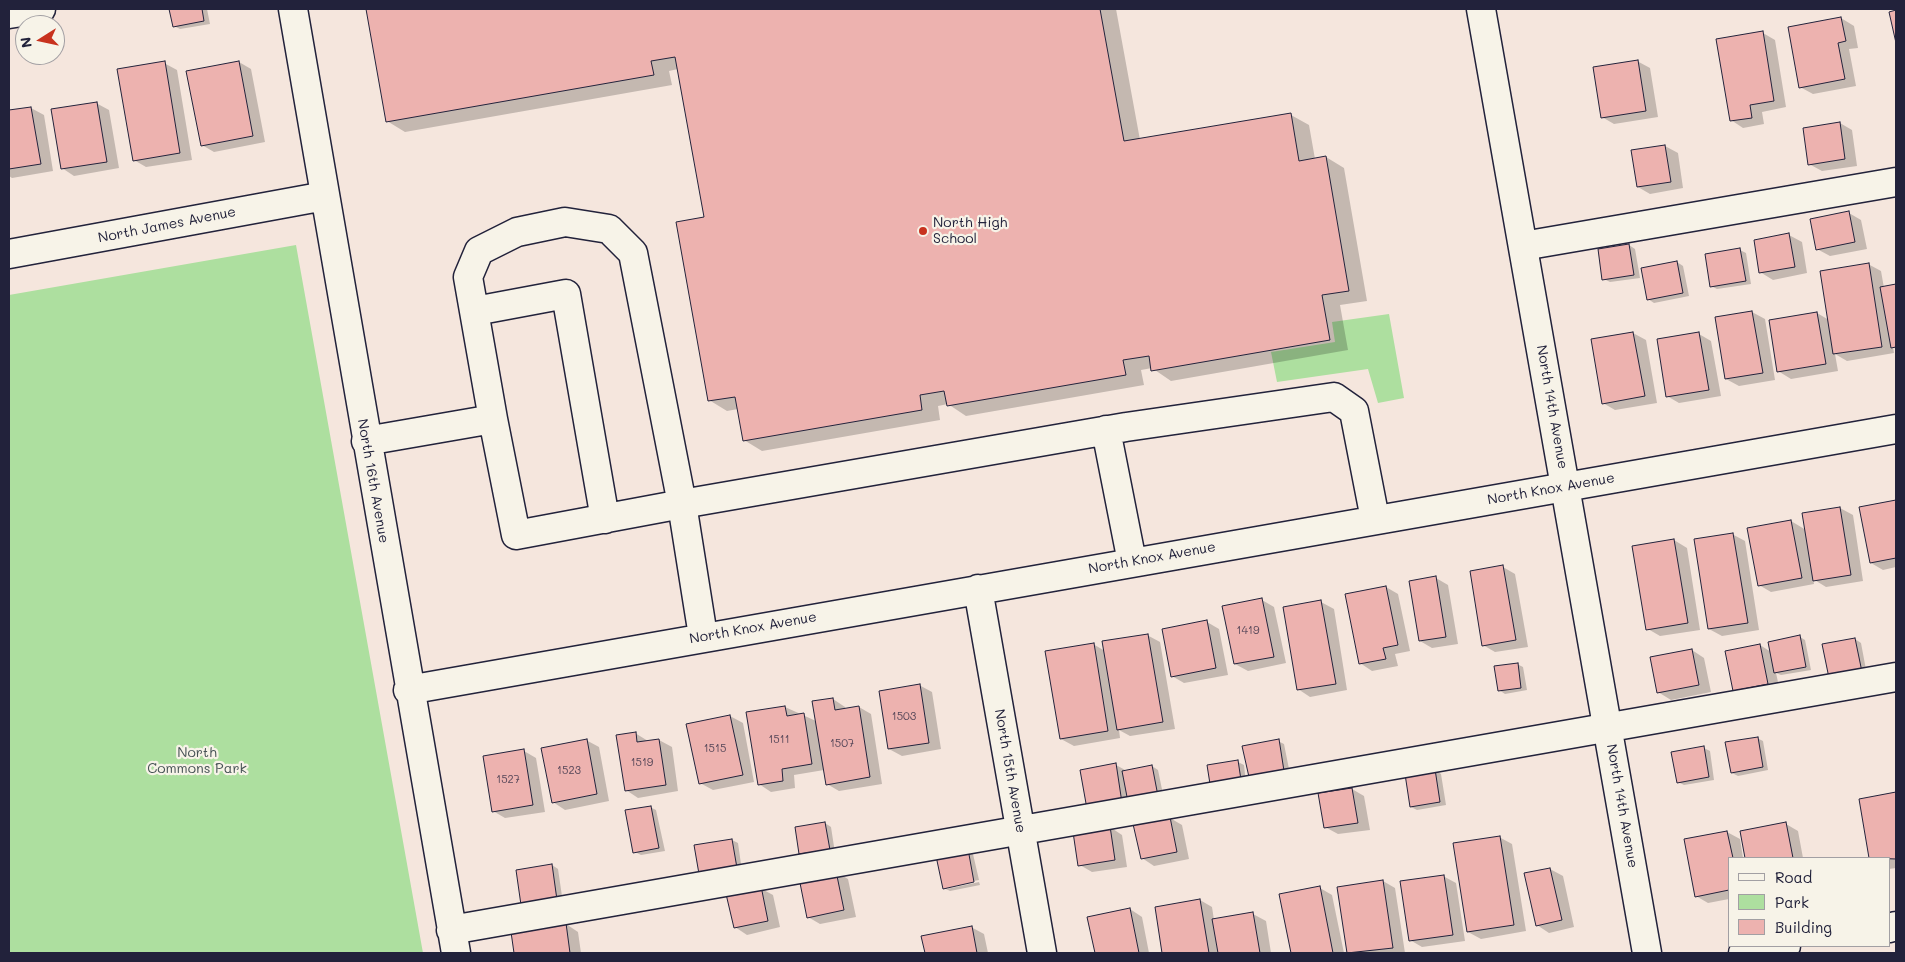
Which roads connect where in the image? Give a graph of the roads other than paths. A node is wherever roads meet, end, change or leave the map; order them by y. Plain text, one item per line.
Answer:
1 (42, 9) edge
2 (292, 9) edge
3 (1481, 9) edge
4 (9, 14) edge
5 (1896, 182) edge
6 (325, 196) junction
7 (1523, 246) junction
8 (9, 254) edge
9 (475, 311) junction
10 (493, 419) junction
11 (1896, 429) edge
12 (1106, 430) junction
13 (366, 441) junction
14 (1566, 486) junction
15 (682, 504) junction
16 (605, 519) junction
17 (1376, 519) junction
18 (1132, 562) junction
19 (978, 589) junction
20 (703, 636) junction
21 (1896, 677) edge
22 (408, 690) junction
23 (1608, 728) junction
24 (1020, 829) junction
25 (453, 942) edge
26 (1780, 947) edge
27 (1042, 953) edge
28 (1647, 953) edge
29 (1743, 953) edge

1 - 4 street
2 - 6 street, North 16th Avenue
3 - 7 street, North 14th Avenue
5 - 7 street
6 - 8 street, North James Avenue
6 - 13 street, North 16th Avenue
7 - 14 street, North 14th Avenue
9 - 10 street
9 - 15 street
9 - 16 street
10 - 13 street
10 - 16 street
11 - 14 street, North Knox Avenue
12 - 15 street
12 - 17 street
12 - 18 street
13 - 22 street, North 16th Avenue
14 - 17 street, North Knox Avenue
14 - 23 street, North 14th Avenue
15 - 16 street
15 - 20 street
17 - 18 street, North Knox Avenue
18 - 19 street, North Knox Avenue
19 - 20 street, North Knox Avenue
19 - 24 street, North 15th Avenue
20 - 22 street, North Knox Avenue
21 - 23 street
22 - 25 street, North 16th Avenue
23 - 24 street
23 - 28 street, North 14th Avenue
24 - 25 street
24 - 27 street, North 15th Avenue
26 - 29 street

